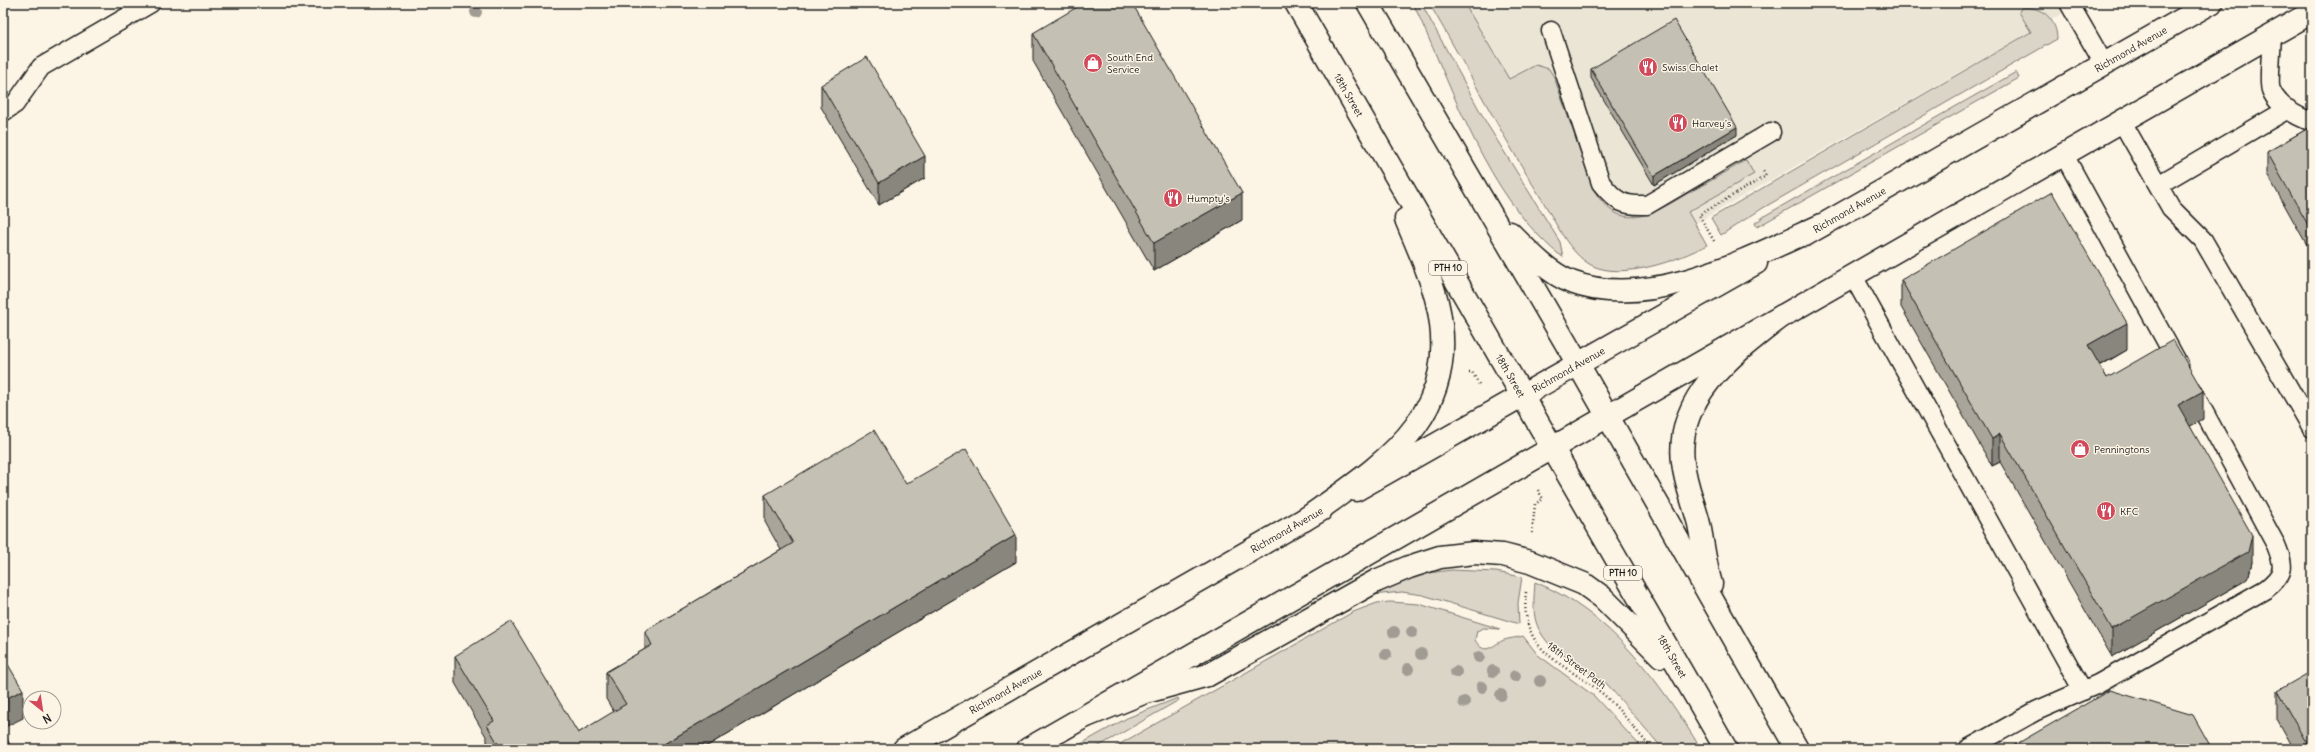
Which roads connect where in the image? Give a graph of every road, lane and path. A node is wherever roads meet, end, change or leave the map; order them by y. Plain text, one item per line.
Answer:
1 (150, 3) edge
2 (1296, 3) edge
3 (1368, 3) edge
4 (2069, 3) edge
5 (2211, 3) edge
6 (2312, 12) edge
7 (1551, 31) dead end
8 (2272, 34) junction
9 (2104, 64) junction
10 (2288, 110) junction
11 (3, 112) edge
12 (2121, 120) junction
13 (2312, 122) edge
14 (1771, 132) dead end
15 (1374, 140) junction
16 (2063, 154) junction
17 (1760, 165) dead end
18 (2158, 186) junction
19 (1484, 201) junction
20 (1822, 225) junction
21 (1716, 245) dead end
22 (1852, 276) junction
23 (1782, 316) junction
24 (1578, 364) junction
25 (1465, 372) dead end
26 (1482, 389) dead end
27 (1521, 396) junction
28 (1606, 416) junction
29 (2311, 426) edge
30 (1552, 448) junction
31 (1535, 485) dead end
32 (1304, 520) junction
33 (1532, 535) dead end
34 (1527, 585) dead end
35 (1725, 623) junction
36 (2083, 691) junction
37 (1695, 697) junction
38 (1084, 717) junction
39 (904, 749) edge
40 (1028, 749) edge
41 (1652, 749) edge
42 (1726, 749) edge
43 (1797, 749) edge
44 (1968, 749) edge

1 - 11 lane
2 - 15 main road, 18th Street / PTH 10
3 - 19 main road
4 - 9 lane
5 - 9 main road, Richmond Avenue
6 - 8 main road
7 - 14 lane
8 - 10 lane
8 - 12 main road
9 - 20 main road, Richmond Avenue
10 - 13 lane
10 - 18 lane
12 - 16 main road
12 - 18 lane
15 - 27 main road, 18th Street / PTH 10
15 - 32 main road
16 - 22 main road
16 - 36 lane
17 - 21 path
18 - 29 lane
19 - 20 main road
19 - 24 main road
20 - 24 main road, Richmond Avenue
22 - 23 main road
22 - 36 lane
23 - 28 main road
23 - 35 main road
24 - 27 main road, Richmond Avenue
24 - 28 main road
25 - 26 path
27 - 30 main road, 18th Street / PTH 10
27 - 32 main road, Richmond Avenue
28 - 30 main road
28 - 35 main road
30 - 37 main road, 18th Street / PTH 10
30 - 38 main road
31 - 33 path
32 - 39 main road, Richmond Avenue
34 - 41 path, 18th Street Path
35 - 43 main road
36 - 44 lane
37 - 38 main road
37 - 42 main road, 18th Street / PTH 10
38 - 40 main road

